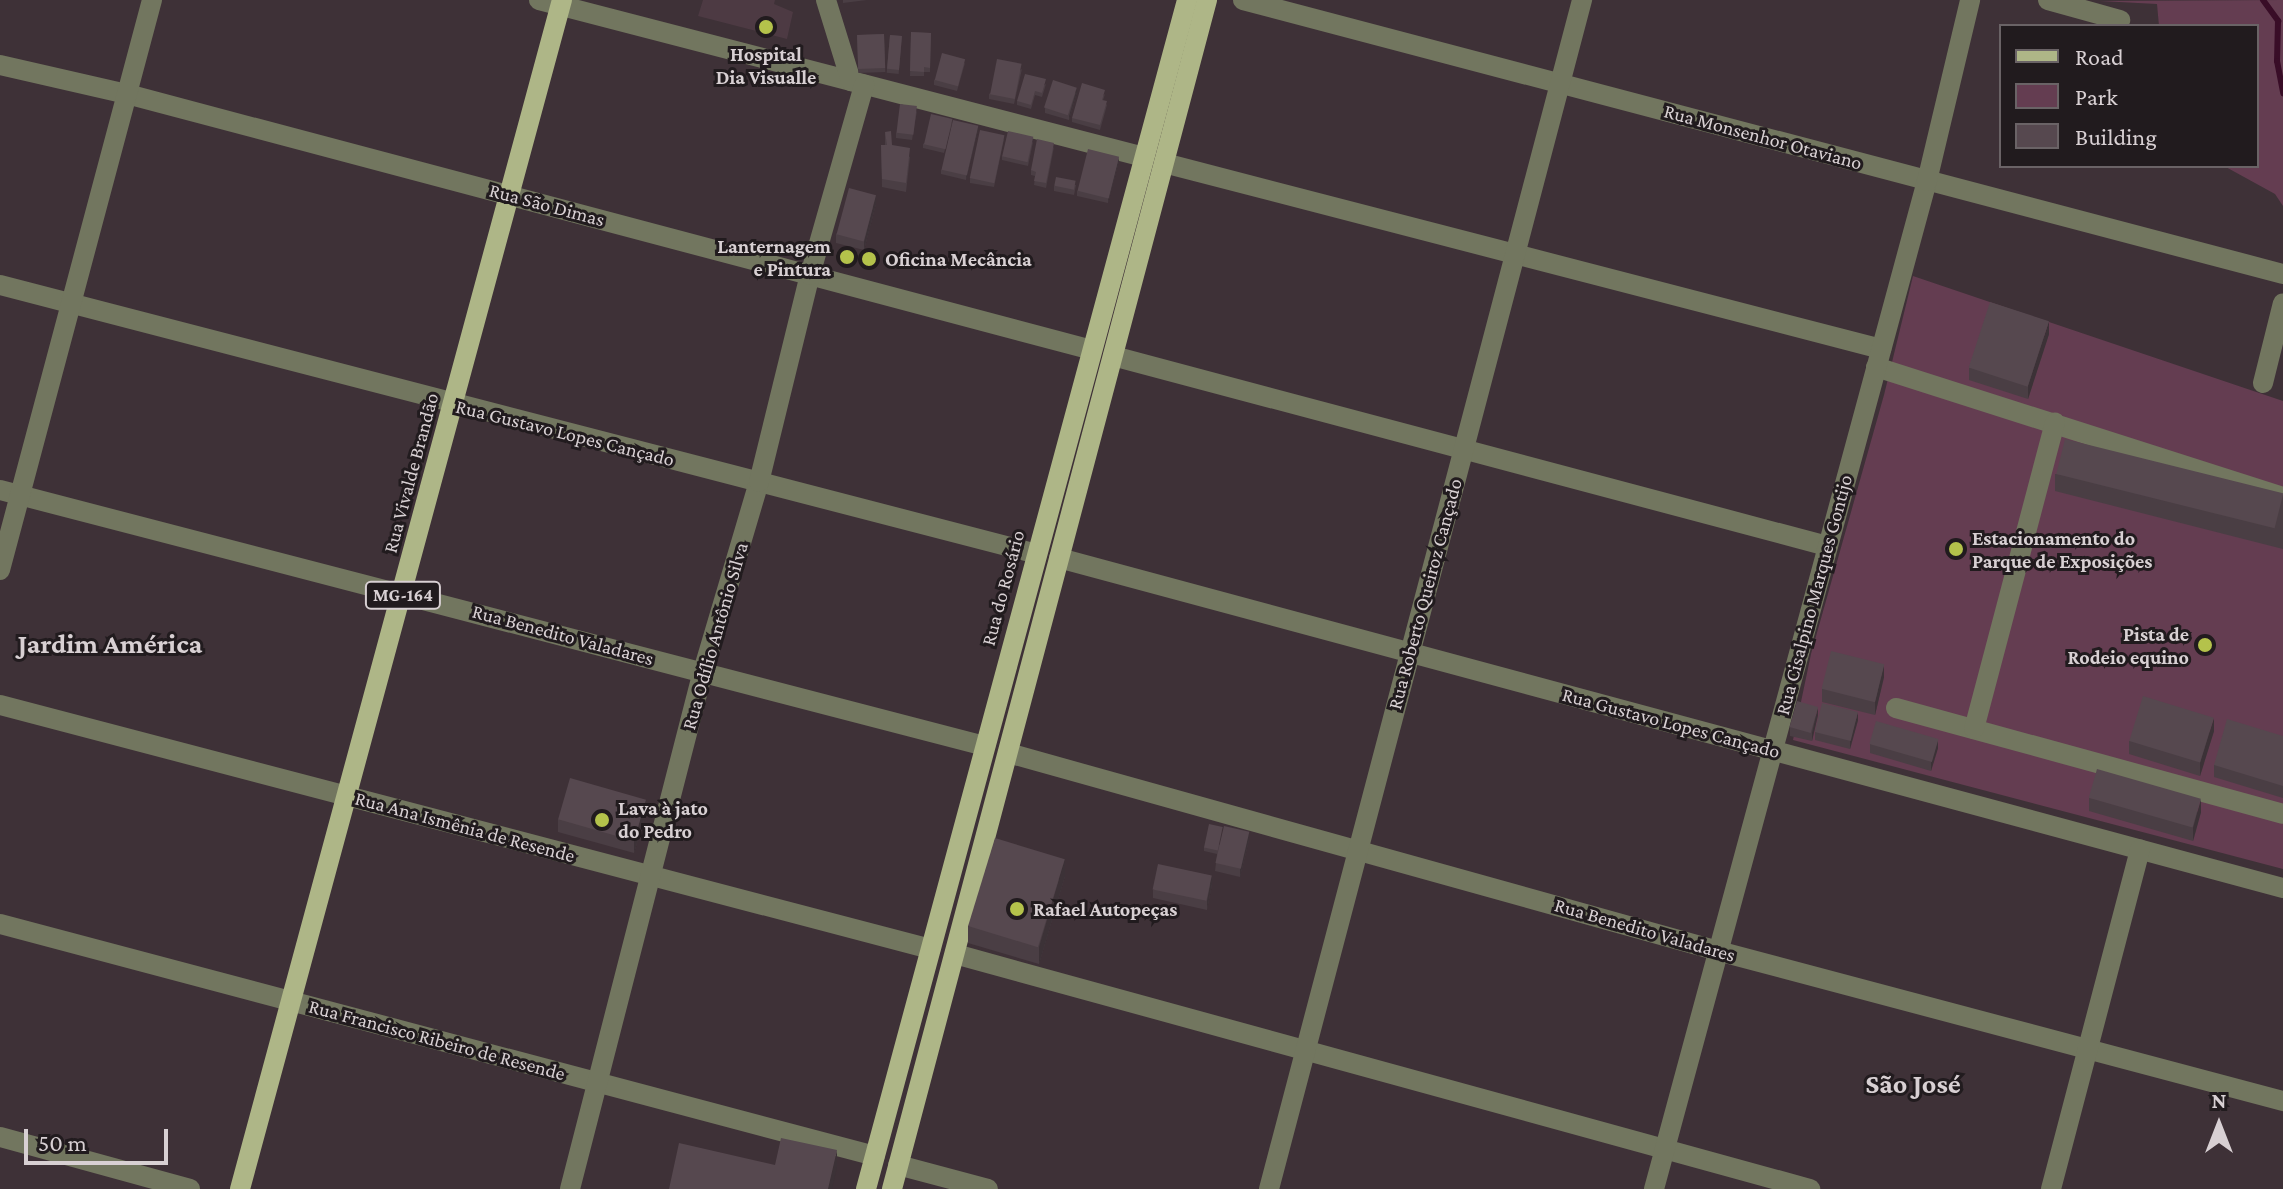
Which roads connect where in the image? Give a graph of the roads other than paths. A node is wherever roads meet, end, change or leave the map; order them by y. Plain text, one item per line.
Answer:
1 (152, 0) edge
2 (539, 0) edge
3 (826, 0) edge
4 (1187, 0) edge
5 (1207, 0) edge
6 (1243, 0) edge
7 (1582, 0) edge
8 (1970, 0) edge
9 (2048, 0) edge
10 (562, 3) edge
11 (2120, 20) dead end
12 (0, 65) edge
13 (858, 83) junction
14 (1560, 84) junction
15 (127, 94) junction
16 (1154, 160) junction
17 (1927, 181) junction
18 (512, 195) junction
19 (1515, 253) junction
20 (2283, 274) edge
21 (810, 275) junction
22 (0, 285) edge
23 (2283, 303) edge
24 (73, 304) junction
25 (1092, 350) junction
26 (1113, 356) junction
27 (1878, 358) junction
28 (2263, 383) dead end
29 (455, 405) junction
30 (2055, 423) junction
31 (1463, 449) junction
32 (759, 482) junction
33 (10, 492) edge
34 (2283, 497) edge
35 (1827, 546) junction
36 (1037, 554) junction
37 (1059, 558) junction
38 (0, 570) edge
39 (403, 593) junction
40 (1410, 653) junction
41 (703, 671) junction
42 (0, 705) edge
43 (1896, 708) dead end
44 (1974, 729) junction
45 (985, 746) junction
46 (1772, 750) junction
47 (1008, 753) junction
48 (348, 796) junction
49 (2283, 814) edge
50 (2140, 849) junction
51 (1357, 850) junction
52 (650, 875) junction
53 (2283, 888) edge
54 (0, 924) edge
55 (931, 949) junction
56 (1718, 951) junction
57 (955, 954) junction
58 (292, 1001) junction
59 (1305, 1050) junction
60 (2087, 1051) junction
61 (598, 1083) junction
62 (2283, 1101) edge
63 (0, 1137) edge
64 (1665, 1149) junction
65 (875, 1156) junction
66 (898, 1165) junction
67 (190, 1189) edge
68 (240, 1189) edge
69 (570, 1189) edge
70 (866, 1189) edge
71 (892, 1189) edge
72 (988, 1189) edge
73 (1269, 1189) edge
74 (1654, 1189) edge
75 (1810, 1189) edge
76 (2051, 1189) edge

1 - 15 street
2 - 10 street
3 - 13 street
4 - 16 main road, Rua do Rosário
5 - 16 main road, Rua do Rosário
6 - 14 street, Rua Monsenhor Otaviano
7 - 14 street, Rua Roberto Queiroz Cançado
8 - 17 street, Rua Cisalpino Marques Gontijo
9 - 11 street
10 - 13 street
10 - 18 main road, Rua Vivalde Brandão / MG-164
12 - 15 street, Rua São Dimas
13 - 16 street
13 - 21 street, Rua Odílio Antônio Silva
14 - 17 street, Rua Monsenhor Otaviano
14 - 19 street, Rua Roberto Queiroz Cançado
15 - 18 street, Rua São Dimas
15 - 24 street
16 - 19 street
16 - 25 main road, Rua do Rosário
16 - 26 main road, Rua do Rosário
17 - 20 street, Rua Monsenhor Otaviano
17 - 27 street, Rua Cisalpino Marques Gontijo
18 - 21 street, Rua São Dimas
18 - 29 main road, Rua Vivalde Brandão / MG-164
19 - 27 street
19 - 31 street, Rua Roberto Queiroz Cançado
21 - 25 street, Rua São Dimas
21 - 32 street, Rua Odílio Antônio Silva
22 - 24 street, Rua Gustavo Lopes Cançado
23 - 28 street
24 - 29 street, Rua Gustavo Lopes Cançado
24 - 33 street
25 - 36 main road, Rua do Rosário
26 - 31 street
26 - 37 main road, Rua do Rosário
27 - 30 street
27 - 35 street, Rua Cisalpino Marques Gontijo
29 - 32 street, Rua Gustavo Lopes Cançado
29 - 39 main road, Rua Vivalde Brandão / MG-164
30 - 34 street
30 - 44 street
31 - 35 street
31 - 40 street, Rua Roberto Queiroz Cançado
32 - 36 street, Rua Gustavo Lopes Cançado
32 - 41 street, Rua Odílio Antônio Silva
33 - 38 street
33 - 39 street, Rua Benedito Valadares
35 - 46 street, Rua Cisalpino Marques Gontijo
36 - 45 main road, Rua do Rosário
37 - 40 street, Rua Gustavo Lopes Cançado
37 - 47 main road, Rua do Rosário
39 - 41 street, Rua Benedito Valadares
39 - 48 main road, Rua Vivalde Brandão / MG-164
40 - 46 street, Rua Gustavo Lopes Cançado
40 - 51 street, Rua Roberto Queiroz Cançado
41 - 45 street, Rua Benedito Valadares
41 - 52 street, Rua Odílio Antônio Silva
42 - 48 street, Rua Ana Ismênia de Resende
43 - 44 street
44 - 49 street
45 - 55 main road, Rua do Rosário
46 - 50 street, Rua Gustavo Lopes Cançado
46 - 56 street, Rua Cisalpino Marques Gontijo
47 - 51 street, Rua Benedito Valadares
47 - 57 main road, Rua do Rosário
48 - 52 street, Rua Ana Ismênia de Resende
48 - 58 main road, Rua Vivalde Brandão / MG-164
50 - 53 street, Rua Gustavo Lopes Cançado
50 - 60 street
51 - 56 street, Rua Benedito Valadares
51 - 59 street, Rua Roberto Queiroz Cançado
52 - 55 street, Rua Ana Ismênia de Resende
52 - 61 street, Rua Odílio Antônio Silva
54 - 58 street, Rua Francisco Ribeiro de Resende
55 - 65 main road, Rua do Rosário
56 - 60 street, Rua Benedito Valadares
56 - 64 street, Rua Cisalpino Marques Gontijo
57 - 59 street
57 - 66 main road, Rua do Rosário
58 - 61 street, Rua Francisco Ribeiro de Resende
58 - 68 main road, Rua Vivalde Brandão / MG-164
59 - 64 street
59 - 73 street, Rua Roberto Queiroz Cançado
60 - 62 street, Rua Benedito Valadares
60 - 76 street
61 - 65 street, Rua Francisco Ribeiro de Resende
61 - 69 street, Rua Odílio Antônio Silva
63 - 67 street
64 - 74 street, Rua Cisalpino Marques Gontijo
64 - 75 street
65 - 70 main road, Rua do Rosário
66 - 71 main road, Rua do Rosário
66 - 72 street

